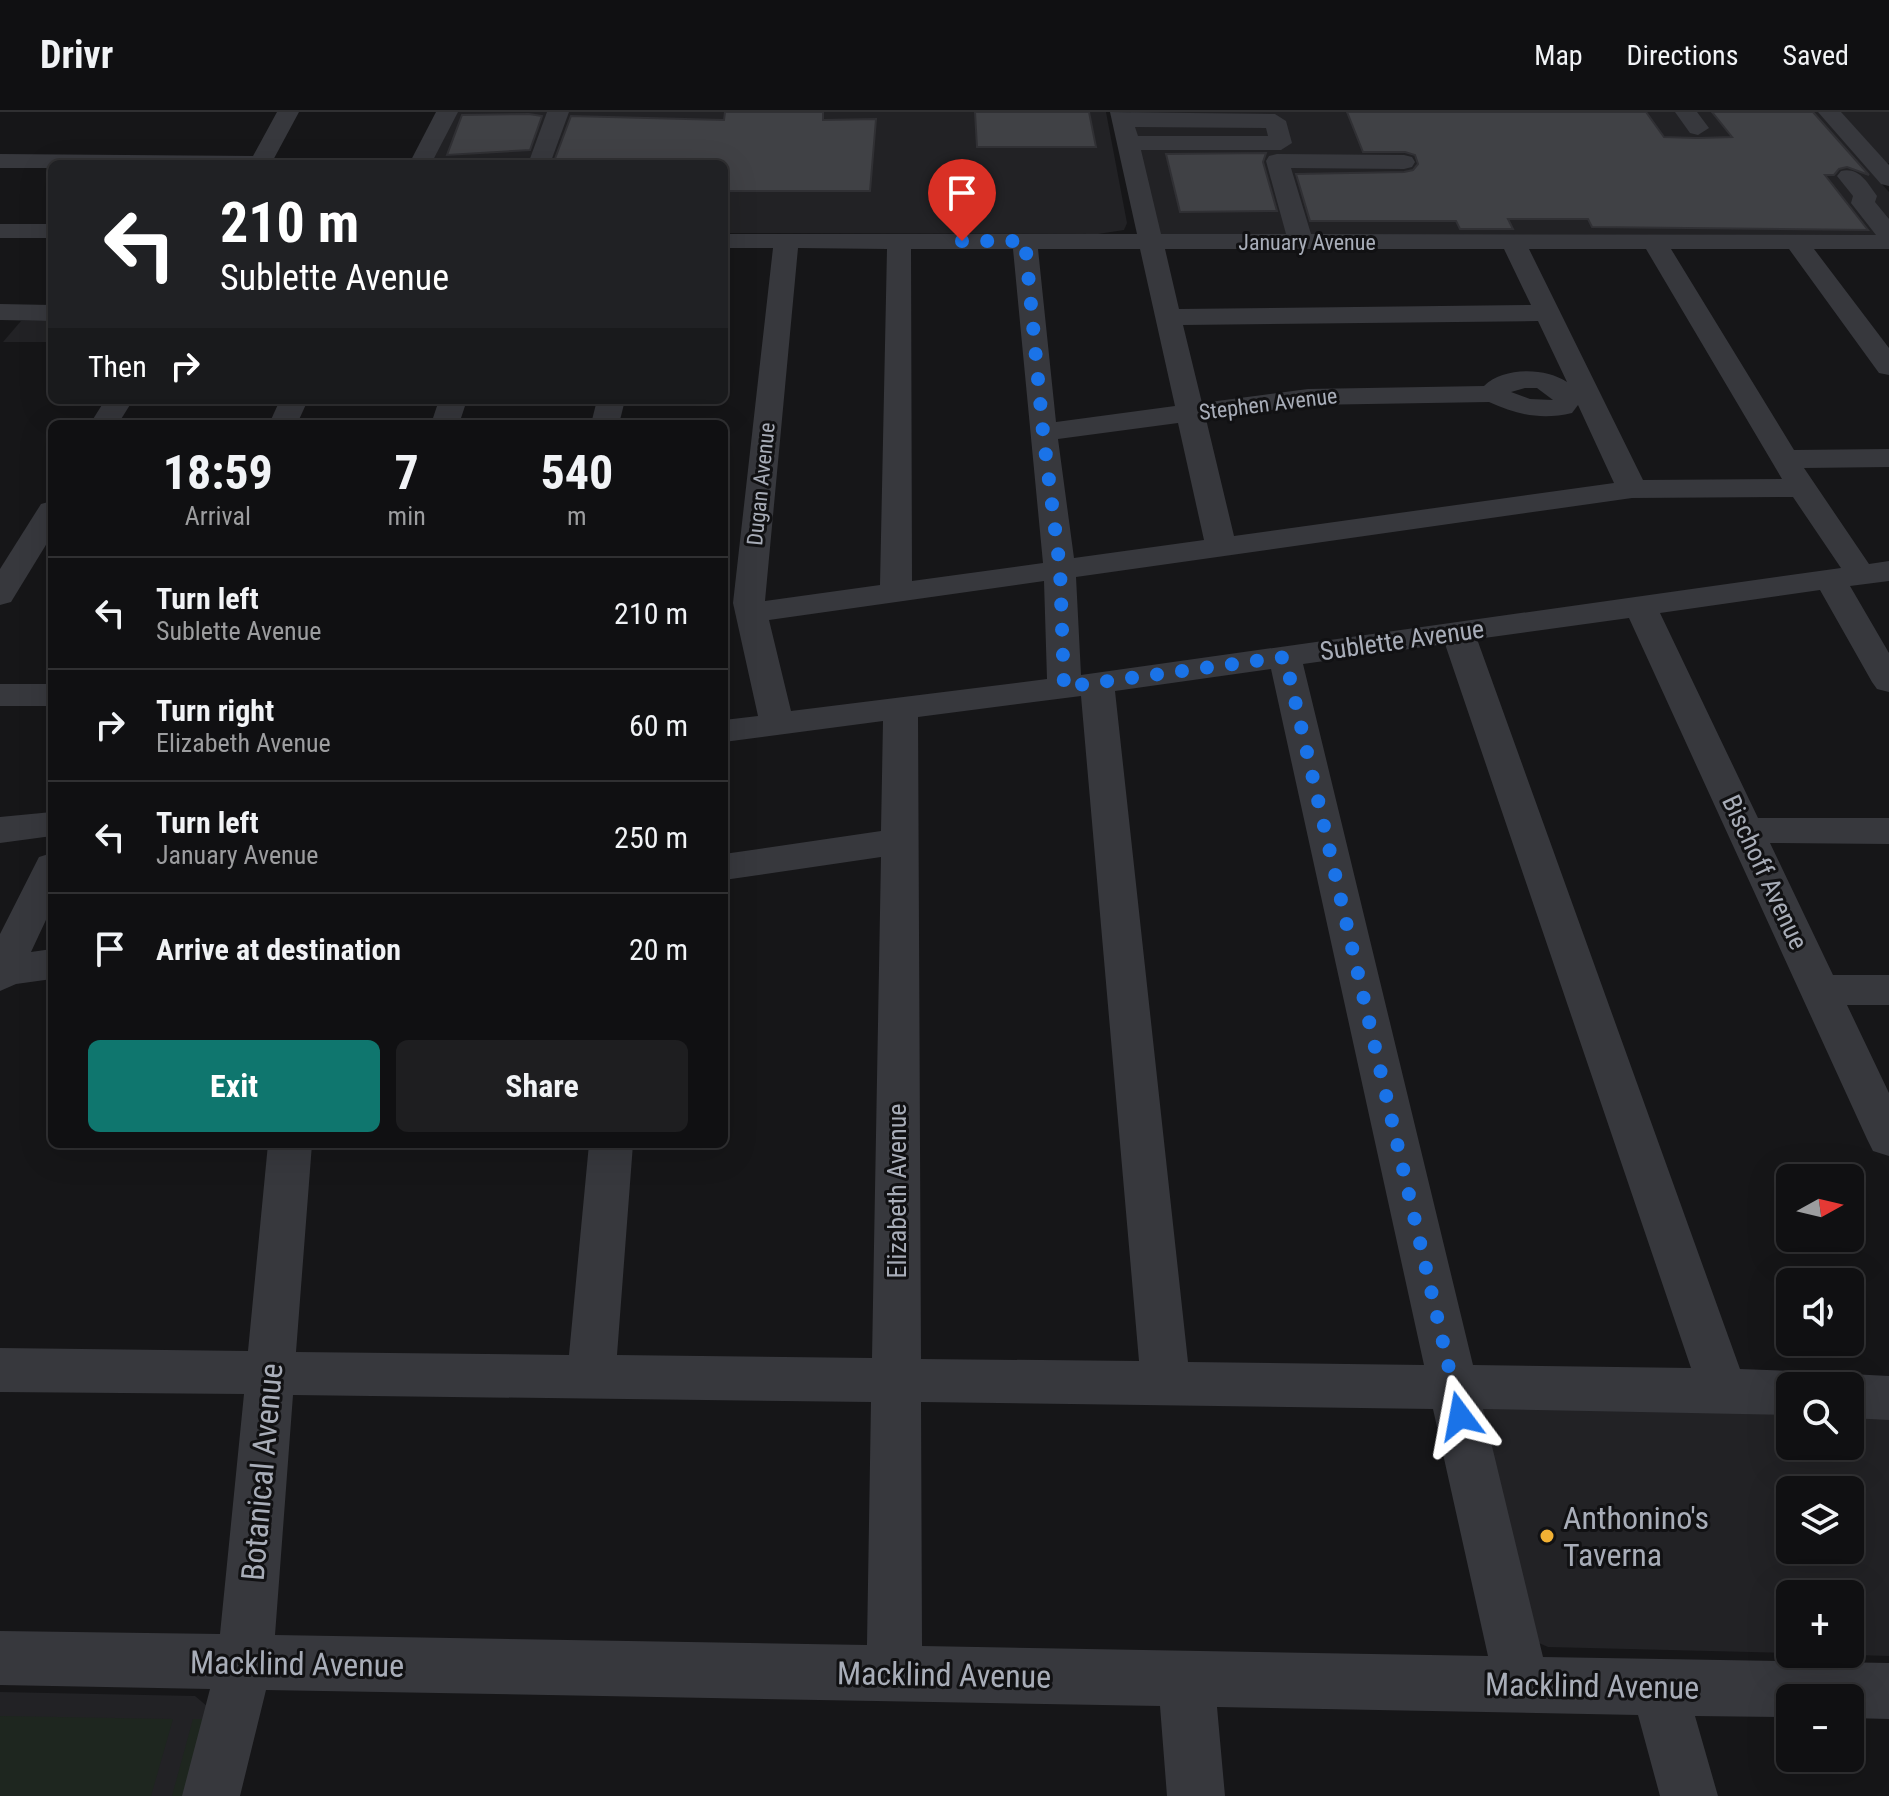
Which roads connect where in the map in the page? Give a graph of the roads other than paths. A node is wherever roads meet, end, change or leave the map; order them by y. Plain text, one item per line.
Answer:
1 (288, 112) edge
2 (447, 112) edge
3 (558, 112) edge
4 (1829, 112) edge
5 (1124, 125) edge
6 (1877, 153) edge
7 (262, 160) edge
8 (422, 160) edge
9 (540, 160) edge
10 (0, 161) edge
11 (48, 162) edge
12 (1404, 162) dead end
13 (1849, 176) dead end
14 (1889, 179) edge
15 (1877, 196) edge
16 (0, 231) edge
17 (48, 231) edge
18 (1889, 235) edge
19 (728, 241) edge
20 (786, 241) junction
21 (899, 241) junction
22 (1025, 241) junction
23 (1149, 242) junction
24 (1301, 242) junction
25 (1513, 242) junction
26 (1654, 242) junction
27 (1796, 242) junction
28 (1889, 242) edge
29 (9, 312) edge
30 (48, 313) edge
31 (1546, 313) junction
32 (1167, 317) junction
33 (0, 338) edge
34 (1889, 367) edge
35 (1494, 394) dead end
36 (1190, 414) junction
37 (1043, 432) junction
38 (1889, 458) edge
39 (1785, 459) junction
40 (1802, 488) junction
41 (1632, 489) junction
42 (48, 515) edge
43 (1221, 546) junction
44 (11, 559) edge
45 (1060, 569) junction
46 (1860, 575) edge
47 (896, 593) junction
48 (0, 595) edge
49 (1640, 605) junction
50 (753, 613) junction
51 (1458, 632) junction
52 (1285, 657) junction
53 (1889, 682) edge
54 (1080, 685) junction
55 (0, 695) edge
56 (48, 695) edge
57 (901, 708) junction
58 (777, 724) junction
59 (728, 730) edge
60 (48, 824) edge
61 (0, 830) edge
62 (1746, 830) junction
63 (1889, 831) edge
64 (900, 841) junction
65 (728, 866) edge
66 (48, 874) edge
67 (48, 965) edge
68 (1, 974) edge
69 (1820, 990) junction
70 (1889, 990) edge
71 (1889, 1139) edge
72 (290, 1148) edge
73 (611, 1148) edge
74 (0, 1370) edge
75 (270, 1374) junction
76 (591, 1377) junction
77 (896, 1380) junction
78 (1166, 1383) junction
79 (1453, 1386) junction
80 (1723, 1390) junction
81 (1776, 1392) edge
82 (1864, 1397) edge
83 (1889, 1398) edge
84 (0, 1658) edge
85 (245, 1663) junction
86 (894, 1674) junction
87 (1186, 1679) junction
88 (1522, 1685) junction
89 (1659, 1687) junction
90 (1889, 1691) edge
91 (211, 1796) edge
92 (1196, 1796) edge
93 (1689, 1796) edge

1 - 7 street
2 - 8 street
3 - 9 street
4 - 6 street
5 - 5 street
5 - 23 street
6 - 14 street
10 - 11 street
12 - 24 street
13 - 15 street
15 - 18 street
16 - 17 street
19 - 20 street, January Avenue
20 - 21 street, January Avenue
20 - 50 street, Dugan Avenue
21 - 22 street, January Avenue
21 - 47 street
22 - 23 street, January Avenue
22 - 37 street
23 - 24 street, January Avenue
23 - 32 street
24 - 25 street, January Avenue
25 - 26 street, January Avenue
25 - 31 street
26 - 27 street, January Avenue
26 - 39 street
27 - 28 street, January Avenue
27 - 34 street
29 - 30 street
29 - 33 street
31 - 32 street
31 - 41 street
32 - 36 street
35 - 36 street, Stephen Avenue
36 - 37 street, Stephen Avenue
36 - 43 street
37 - 45 street
38 - 39 street
39 - 40 street
40 - 41 street
40 - 46 street
41 - 43 street
42 - 44 street
43 - 45 street
44 - 48 street
45 - 47 street
45 - 54 street
46 - 49 street, Sublette Avenue
46 - 53 street
47 - 50 street
49 - 51 street, Sublette Avenue
49 - 62 street, Bischoff Avenue
50 - 58 street, Dugan Avenue
51 - 52 street, Sublette Avenue
51 - 80 street
52 - 54 street, Sublette Avenue
52 - 79 street
54 - 57 street, Sublette Avenue
54 - 78 street
55 - 56 street
57 - 58 street, Sublette Avenue
57 - 64 street, Elizabeth Avenue
58 - 59 street, Sublette Avenue
60 - 61 street
62 - 63 street
62 - 69 street, Bischoff Avenue
64 - 65 street
64 - 77 street, Elizabeth Avenue
66 - 68 street
67 - 68 street
69 - 70 street
69 - 71 street, Bischoff Avenue
72 - 75 street, Botanical Avenue
73 - 76 street
74 - 75 street
75 - 76 street
75 - 85 street, Botanical Avenue
76 - 77 street
77 - 78 street
77 - 86 street, Elizabeth Avenue
78 - 79 street
79 - 80 street
79 - 88 street
80 - 81 street
82 - 83 street
84 - 85 street, Macklind Avenue
85 - 86 street, Macklind Avenue
85 - 91 street, Botanical Avenue
86 - 87 street, Macklind Avenue
87 - 88 street, Macklind Avenue
87 - 92 street
88 - 89 street, Macklind Avenue
89 - 90 street, Macklind Avenue
89 - 93 street

